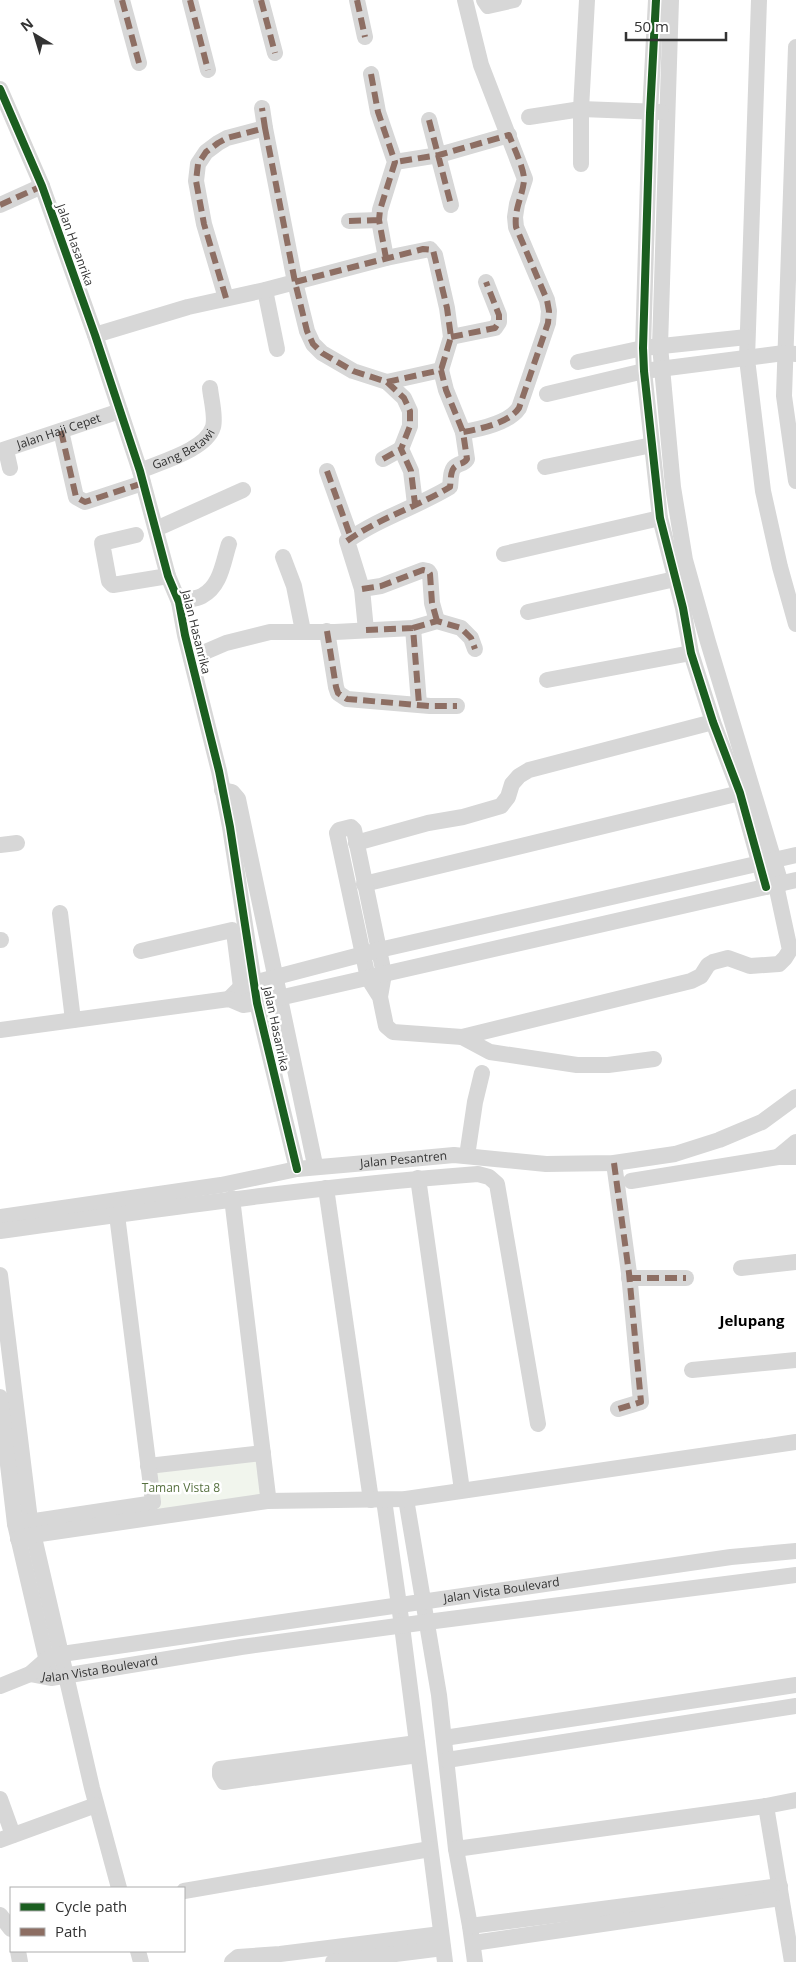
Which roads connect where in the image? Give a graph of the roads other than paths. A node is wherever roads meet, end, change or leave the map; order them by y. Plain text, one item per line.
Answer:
1 (122, 0) edge
2 (190, 0) edge
3 (261, 0) edge
4 (357, 0) edge
5 (465, 0) edge
6 (484, 0) edge
7 (514, 0) edge
8 (587, 0) edge
9 (656, 0) edge
10 (671, 0) edge
11 (759, 0) edge
12 (365, 37) dead end
13 (796, 47) edge
14 (275, 53) dead end
15 (139, 63) dead end
16 (208, 70) dead end
17 (795, 73) edge
18 (371, 74) dead end
19 (0, 89) edge
20 (262, 108) dead end
21 (581, 109) junction
22 (668, 112) junction
23 (4, 113) edge
24 (650, 113) junction
25 (529, 117) dead end
26 (429, 120) dead end
27 (265, 128) junction
28 (510, 135) junction
29 (439, 156) junction
30 (395, 162) junction
31 (581, 164) dead end
32 (793, 175) edge
33 (42, 186) junction
34 (450, 204) dead end
35 (0, 205) edge
36 (378, 220) junction
37 (349, 221) dead end
38 (792, 243) edge
39 (386, 258) junction
40 (295, 282) junction
41 (486, 282) dead end
42 (265, 290) junction
43 (226, 298) junction
44 (791, 326) edge
45 (95, 335) junction
46 (451, 337) junction
47 (747, 337) junction
48 (660, 346) junction
49 (643, 348) junction
50 (277, 349) dead end
51 (772, 356) edge
52 (578, 362) dead end
53 (441, 370) junction
54 (662, 370) junction
55 (644, 372) junction
56 (387, 382) junction
57 (210, 388) dead end
58 (548, 394) dead end
59 (120, 410) junction
60 (60, 431) junction
61 (463, 432) junction
62 (652, 445) junction
63 (401, 449) junction
64 (3, 451) edge
65 (383, 459) dead end
66 (545, 467) dead end
67 (10, 468) dead end
68 (327, 471) dead end
69 (142, 477) junction
70 (796, 481) edge
71 (243, 490) dead end
72 (415, 504) junction
73 (660, 518) junction
74 (156, 529) junction
75 (136, 535) dead end
76 (351, 538) junction
77 (229, 544) dead end
78 (504, 554) dead end
79 (283, 557) dead end
80 (168, 576) junction
81 (675, 579) junction
82 (362, 589) junction
83 (179, 602) junction
84 (690, 607) junction
85 (528, 612) dead end
86 (437, 621) junction
87 (796, 624) edge
88 (413, 628) junction
89 (366, 630) junction
90 (303, 631) junction
91 (327, 632) junction
92 (475, 649) dead end
93 (691, 653) junction
94 (191, 658) junction
95 (547, 680) dead end
96 (419, 704) junction
97 (457, 706) dead end
98 (713, 722) junction
99 (222, 790) junction
100 (740, 793) junction
101 (17, 842) dead end
102 (356, 844) junction
103 (0, 845) edge
104 (796, 855) edge
105 (767, 863) junction
106 (364, 884) junction
107 (780, 884) edge
108 (60, 913) dead end
109 (379, 950) junction
110 (141, 951) dead end
111 (363, 955) junction
112 (376, 976) junction
113 (275, 978) junction
114 (248, 984) junction
115 (280, 997) junction
116 (243, 1002) junction
117 (73, 1020) junction
118 (0, 1030) edge
119 (462, 1037) junction
120 (654, 1059) dead end
121 (482, 1073) dead end
122 (796, 1097) edge
123 (796, 1142) edge
124 (467, 1156) junction
125 (778, 1157) junction
126 (796, 1158) edge
127 (314, 1160) dead end
128 (614, 1163) junction
129 (297, 1169) junction
130 (418, 1178) junction
131 (631, 1181) dead end
132 (326, 1188) junction
133 (232, 1198) junction
134 (117, 1215) junction
135 (0, 1217) edge
136 (0, 1231) edge
137 (796, 1262) edge
138 (741, 1268) dead end
139 (0, 1275) edge
140 (629, 1278) junction
141 (686, 1278) dead end
142 (796, 1360) edge
143 (692, 1370) dead end
144 (0, 1397) edge
145 (618, 1410) dead end
146 (538, 1424) dead end
147 (796, 1442) edge
148 (262, 1453) junction
149 (148, 1466) junction
150 (462, 1490) junction
151 (406, 1499) junction
152 (378, 1500) junction
153 (267, 1501) junction
154 (24, 1530) junction
155 (796, 1551) edge
156 (796, 1575) edge
157 (424, 1603) junction
158 (400, 1607) junction
159 (428, 1622) junction
160 (402, 1626) junction
161 (54, 1657) junction
162 (30, 1674) junction
163 (58, 1676) junction
164 (796, 1685) edge
165 (0, 1686) edge
166 (717, 1697) junction
167 (796, 1706) edge
168 (583, 1718) junction
169 (719, 1718) junction
170 (444, 1738) junction
171 (586, 1738) junction
172 (418, 1749) junction
173 (447, 1760) junction
174 (0, 1798) edge
175 (796, 1800) edge
176 (96, 1805) junction
177 (766, 1806) junction
178 (7, 1837) edge
179 (430, 1849) junction
180 (456, 1849) junction
181 (119, 1887) edge
182 (185, 1891) edge
183 (781, 1892) junction
184 (0, 1915) edge
185 (10, 1929) edge
186 (472, 1935) junction
187 (443, 1948) edge
188 (232, 1962) edge
189 (333, 1962) edge
190 (475, 1962) edge
191 (792, 1962) edge

1 - 15 street
2 - 16 street
3 - 14 street
4 - 12 street
5 - 28 street
6 - 7 street
8 - 21 street
9 - 24 street
10 - 22 street
11 - 47 street
13 - 17 street
17 - 32 street
18 - 30 street
19 - 23 street, Jalan Hasanrika
20 - 27 street
21 - 24 street
21 - 25 street
21 - 31 street
22 - 24 street
22 - 48 street
23 - 33 street, Jalan Hasanrika
24 - 49 street
26 - 29 street
27 - 40 street
27 - 43 street
28 - 29 street
28 - 61 street
29 - 30 street
29 - 34 street
30 - 36 street
32 - 38 street
33 - 35 street
33 - 45 street, Jalan Hasanrika
36 - 37 street
36 - 39 street
38 - 44 street
39 - 40 street
39 - 46 street
40 - 42 street
40 - 56 street
41 - 46 street
42 - 43 street
42 - 50 street
43 - 45 street
44 - 51 street
45 - 59 street, Jalan Hasanrika
46 - 53 street
47 - 48 street
47 - 51 street
48 - 49 street
48 - 54 street
49 - 52 street
49 - 55 street
51 - 54 street
51 - 70 street
51 - 87 street
53 - 56 street
53 - 61 street
54 - 55 street
54 - 84 street
55 - 58 street
55 - 62 street
56 - 63 street
57 - 69 street, Gang Betawi
59 - 60 street, Jalan Haji Cepet
59 - 69 street, Jalan Hasanrika
60 - 64 street, Jalan Haji Cepet
60 - 69 street, Gang Betawi
61 - 72 street
62 - 66 street
62 - 73 street
63 - 65 street
63 - 72 street
64 - 67 street
68 - 76 street
69 - 74 street, Jalan Hasanrika
71 - 74 street
72 - 76 street
73 - 78 street
73 - 81 street
74 - 80 street, Jalan Hasanrika
75 - 80 street
76 - 82 street
77 - 83 street
79 - 90 street
80 - 83 street, Jalan Hasanrika
81 - 84 street
81 - 85 street
82 - 86 street
82 - 89 street
83 - 94 street, Jalan Hasanrika
84 - 93 street
84 - 105 street
86 - 88 street
86 - 92 street
88 - 89 street
88 - 96 street
89 - 91 street
90 - 91 street
90 - 94 street
91 - 96 street
93 - 95 street
93 - 98 street
94 - 99 street, Jalan Hasanrika
96 - 97 street
98 - 100 street
98 - 102 street
99 - 113 street
99 - 114 street, Jalan Hasanrika
100 - 105 street
100 - 106 street
101 - 103 street
102 - 106 street
102 - 111 street
104 - 105 street
105 - 107 street
105 - 109 street
106 - 109 street
107 - 112 street
107 - 119 street
108 - 117 street
109 - 111 street
109 - 112 street
110 - 114 street
111 - 112 street
111 - 113 street
112 - 115 street
112 - 119 street
113 - 114 street
113 - 115 street
114 - 116 street, Jalan Hasanrika
114 - 116 street
115 - 116 street
115 - 127 street
116 - 117 street
116 - 129 street, Jalan Hasanrika
117 - 118 street
119 - 120 street
121 - 124 street
122 - 128 street, Jalan Pesantren
123 - 125 street
124 - 128 street, Jalan Pesantren
124 - 129 street, Jalan Pesantren
125 - 126 street
125 - 131 street
128 - 140 street
129 - 135 street, Jalan Pesantren
130 - 132 street
130 - 146 street
130 - 150 street
132 - 133 street
132 - 152 street
133 - 134 street
133 - 148 street
134 - 136 street
134 - 149 street
137 - 138 street
139 - 154 street
140 - 141 street
140 - 145 street
142 - 143 street
144 - 154 street
147 - 150 street
148 - 149 street
148 - 153 street
149 - 154 street
150 - 151 street
151 - 152 street
151 - 157 street
152 - 153 street
152 - 158 street
153 - 154 street
154 - 161 street
155 - 157 street, Jalan Vista Boulevard
156 - 159 street, Jalan Vista Boulevard
157 - 158 street, Jalan Vista Boulevard
157 - 159 street
158 - 160 street
158 - 161 street, Jalan Vista Boulevard
159 - 160 street, Jalan Vista Boulevard
159 - 170 street
160 - 163 street, Jalan Vista Boulevard
160 - 172 street
161 - 162 street, Jalan Vista Boulevard
161 - 163 street
162 - 163 street, Jalan Vista Boulevard
162 - 165 street
163 - 176 street
164 - 166 street
166 - 168 street
166 - 169 street
167 - 169 street
168 - 170 street
168 - 171 street
169 - 171 street
170 - 173 street
171 - 173 street
172 - 172 street
172 - 179 street
173 - 180 street
174 - 178 street
175 - 177 street
176 - 178 street
176 - 181 street
177 - 180 street
177 - 183 street
179 - 182 street
179 - 187 street
180 - 186 street
183 - 186 street
183 - 191 street
184 - 185 street
186 - 190 street
187 - 188 street
187 - 189 street

